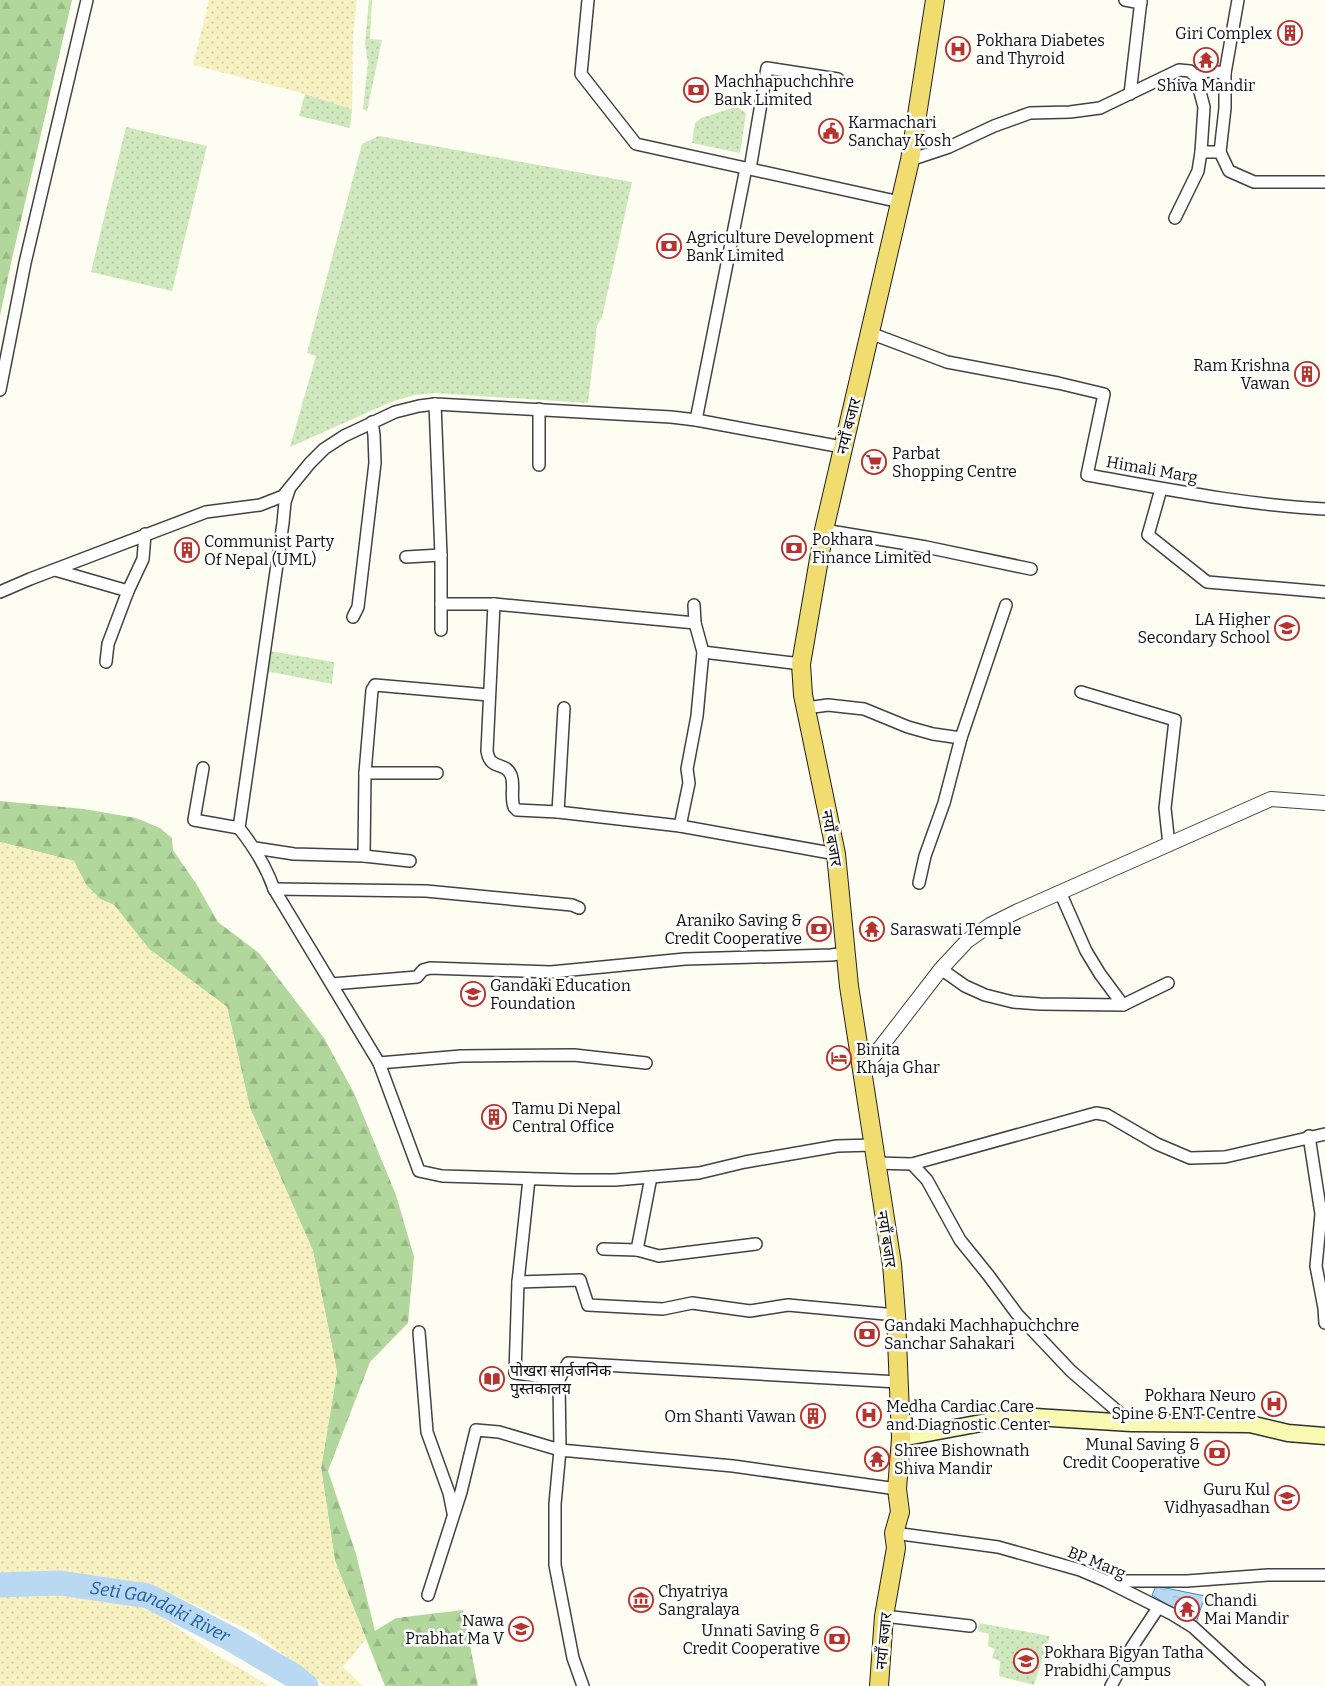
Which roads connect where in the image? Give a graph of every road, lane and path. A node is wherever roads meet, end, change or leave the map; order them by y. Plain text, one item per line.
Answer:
1 (87, 0) edge
2 (588, 0) edge
3 (936, 0) edge
4 (1125, 0) edge
5 (1238, 0) edge
6 (1141, 2) edge
7 (1225, 73) junction
8 (1196, 77) junction
9 (838, 79) dead end
10 (1130, 94) junction
11 (1201, 152) junction
12 (1220, 152) junction
13 (910, 160) junction
14 (748, 169) junction
15 (1325, 182) edge
16 (900, 202) junction
17 (1175, 218) dead end
18 (870, 333) junction
19 (0, 390) edge
20 (435, 404) junction
21 (539, 410) junction
22 (696, 420) junction
23 (372, 422) junction
24 (842, 447) junction
25 (539, 466) dead end
26 (1161, 489) junction
27 (289, 490) junction
28 (1325, 509) edge
29 (824, 530) junction
30 (145, 534) junction
31 (441, 555) junction
32 (406, 557) dead end
33 (1031, 569) dead end
34 (55, 570) junction
35 (128, 591) junction
36 (0, 592) edge
37 (1325, 592) edge
38 (441, 604) junction
39 (494, 604) junction
40 (1006, 605) dead end
41 (694, 606) dead end
42 (353, 617) dead end
43 (694, 623) junction
44 (441, 630) dead end
45 (703, 652) junction
46 (106, 662) dead end
47 (801, 664) junction
48 (1081, 692) dead end
49 (490, 695) junction
50 (564, 708) dead end
51 (806, 708) junction
52 (960, 738) junction
53 (203, 768) dead end
54 (365, 773) junction
55 (437, 773) dead end
56 (1325, 802) edge
57 (558, 812) junction
58 (680, 826) junction
59 (239, 828) junction
60 (1169, 845) junction
61 (255, 848) junction
62 (836, 854) junction
63 (364, 856) junction
64 (410, 861) dead end
65 (919, 883) dead end
66 (274, 889) junction
67 (1060, 892) junction
68 (579, 908) dead end
69 (846, 953) junction
70 (941, 969) junction
71 (1168, 983) dead end
72 (332, 984) junction
73 (1123, 1005) junction
74 (378, 1063) junction
75 (646, 1063) dead end
76 (863, 1070) junction
77 (1325, 1134) edge
78 (1309, 1136) junction
79 (874, 1154) junction
80 (912, 1164) junction
81 (651, 1177) junction
82 (529, 1179) junction
83 (756, 1244) dead end
84 (603, 1249) dead end
85 (637, 1250) junction
86 (518, 1282) junction
87 (896, 1315) junction
88 (1325, 1323) edge
89 (419, 1332) dead end
90 (559, 1379) junction
91 (898, 1382) junction
92 (1131, 1423) junction
93 (1325, 1436) edge
94 (901, 1438) junction
95 (560, 1450) junction
96 (897, 1489) junction
97 (453, 1514) junction
98 (894, 1533) junction
99 (1325, 1575) edge
100 (1106, 1581) junction
101 (428, 1595) dead end
102 (1158, 1608) junction
103 (884, 1616) junction
104 (970, 1626) dead end
105 (583, 1686) edge
106 (879, 1686) edge
107 (1111, 1686) edge
108 (1259, 1686) edge

1 - 19 street
2 - 14 street
3 - 13 main road, नयाँ बजार
4 - 6 street
5 - 7 street
6 - 10 street
7 - 8 street
7 - 12 street
8 - 10 street
8 - 11 street
9 - 14 street
10 - 13 street
11 - 12 street
11 - 17 street
12 - 15 street
13 - 16 main road, नयाँ बजार
14 - 16 street
14 - 22 street
16 - 18 main road, नयाँ बजार
18 - 24 main road, नयाँ बजार
18 - 26 street, Himali Marg
20 - 21 street
20 - 23 street
20 - 31 street
21 - 22 street
21 - 25 street
22 - 24 street
23 - 27 street
23 - 42 street
24 - 29 main road, नयाँ बजार
26 - 28 street, Himali Marg
26 - 37 street
27 - 30 street
27 - 59 street
29 - 33 street
29 - 47 main road, नयाँ बजार
30 - 34 street
30 - 35 street
31 - 32 street
31 - 38 street
34 - 35 street
34 - 36 street
35 - 46 street
38 - 39 street
38 - 44 street
39 - 43 street
39 - 49 street
40 - 52 street
41 - 43 street
43 - 45 street
45 - 47 street
45 - 58 street
47 - 51 main road, नयाँ बजार
48 - 60 street
49 - 54 street
49 - 57 street
50 - 57 street
51 - 52 street
51 - 62 main road, नयाँ बजार
52 - 65 street
53 - 59 street
54 - 55 street
54 - 63 street
56 - 60 street
57 - 58 street
58 - 62 street
59 - 61 street
60 - 67 street
61 - 63 street
61 - 66 street
62 - 69 main road, नयाँ बजार
63 - 64 street
66 - 68 street
66 - 72 street
67 - 70 street
67 - 73 street
69 - 72 street
69 - 76 main road, नयाँ बजार
70 - 73 street
70 - 76 street
71 - 73 street
72 - 74 street
74 - 75 street
74 - 82 street
76 - 79 main road, नयाँ बजार
77 - 78 street
78 - 80 street
78 - 88 street
79 - 80 street
79 - 81 street
79 - 87 main road, नयाँ बजार
80 - 92 street
81 - 82 street
81 - 85 street
82 - 86 street
83 - 85 street
84 - 85 street
86 - 87 street
86 - 90 street
87 - 91 main road, नयाँ बजार
89 - 97 street
90 - 91 street
90 - 95 street
91 - 94 main road, नयाँ बजार
92 - 93 main road
92 - 94 main road
94 - 96 main road, नयाँ बजार
95 - 96 street
95 - 97 street
95 - 105 street
96 - 98 main road, नयाँ बजार
97 - 101 street
98 - 100 street, BP Marg
98 - 103 main road, नयाँ बजार
99 - 100 street
100 - 102 street, BP Marg
102 - 107 street
102 - 108 street, BP Marg
103 - 104 street
103 - 106 main road, नयाँ बजार

